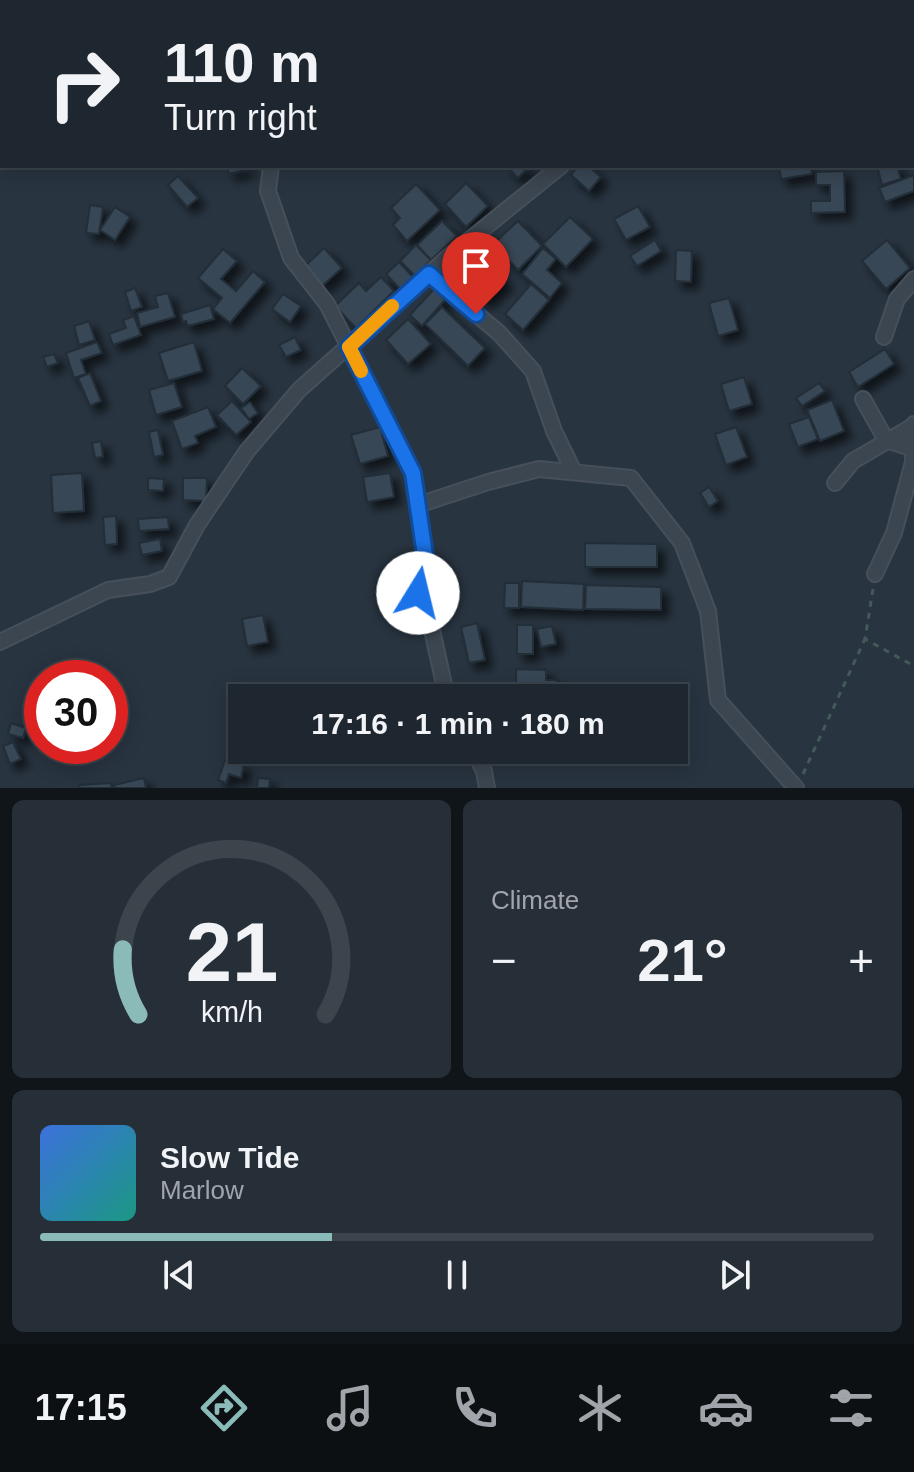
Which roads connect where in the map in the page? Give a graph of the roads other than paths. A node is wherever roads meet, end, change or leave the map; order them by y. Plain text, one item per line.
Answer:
1 (271, 168) edge
2 (559, 168) edge
3 (429, 274) junction
4 (914, 279) edge
5 (884, 337) dead end
6 (349, 347) junction
7 (863, 399) dead end
8 (914, 425) edge
9 (886, 440) junction
10 (914, 449) edge
11 (574, 472) junction
12 (835, 483) dead end
13 (418, 505) junction
14 (875, 574) road end
15 (0, 642) edge
16 (444, 684) edge
17 (480, 764) edge
18 (487, 788) edge
19 (796, 788) edge

1 - 6 street
2 - 3 street
3 - 6 street
3 - 11 street
4 - 5 street
6 - 13 street
6 - 15 street
7 - 9 street
8 - 9 street
8 - 10 street
9 - 10 street
9 - 12 street
10 - 14 street
11 - 13 street
11 - 19 street
13 - 16 street
17 - 18 street

